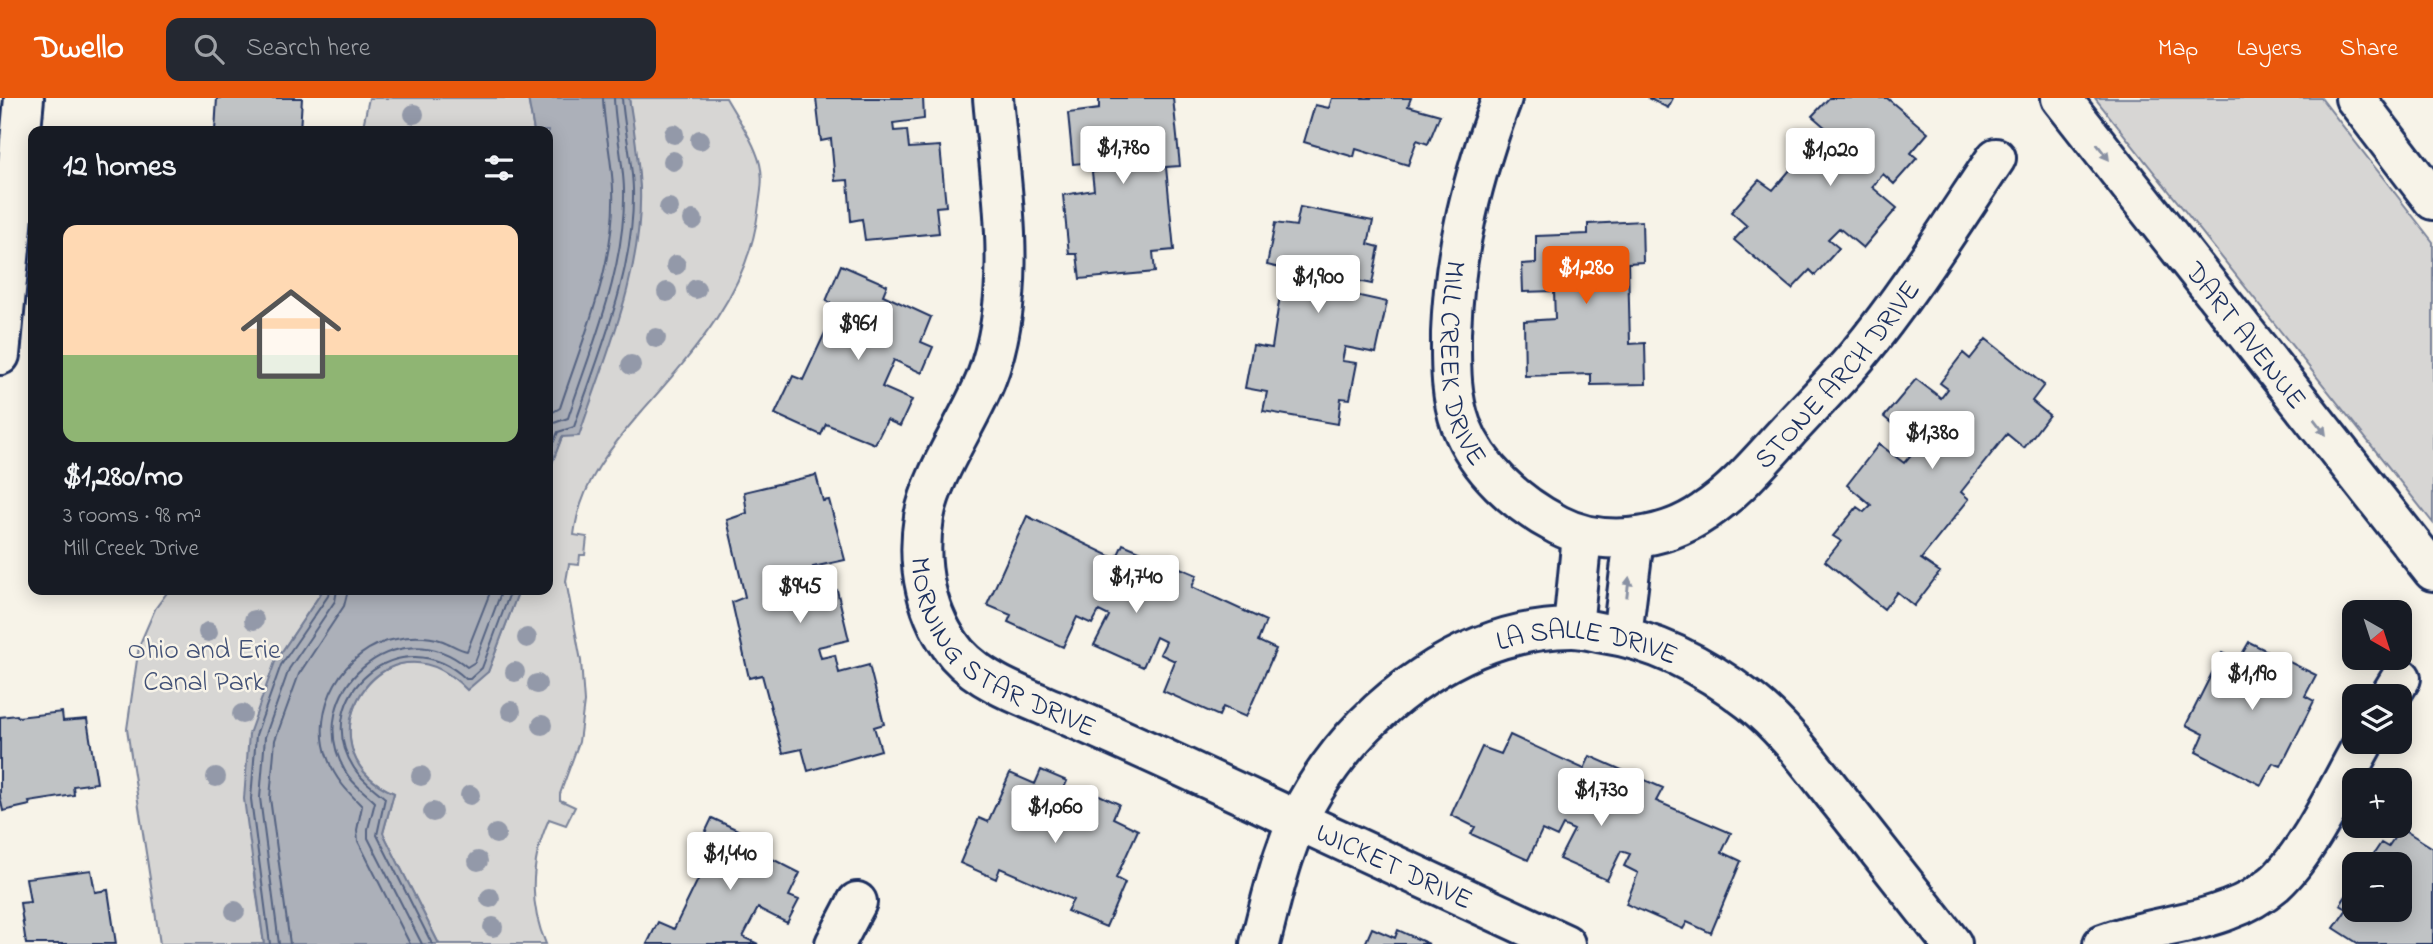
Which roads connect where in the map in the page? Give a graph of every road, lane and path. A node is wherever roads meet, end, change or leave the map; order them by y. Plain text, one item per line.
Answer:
1 (24, 98) edge
2 (993, 98) edge
3 (1502, 98) edge
4 (2061, 98) edge
5 (2355, 98) edge
6 (1996, 158) dead end
7 (2433, 200) edge
8 (0, 355) edge
9 (1582, 535) junction
10 (1634, 538) junction
11 (2433, 571) edge
12 (1573, 628) junction
13 (1622, 636) junction
14 (2357, 754) edge
15 (1299, 821) junction
16 (858, 902) dead end
17 (835, 944) edge
18 (1260, 944) edge
19 (1565, 944) edge
20 (1952, 944) edge
21 (2103, 944) edge

1 - 8 main road
2 - 15 main road, MORNING STAR DRIVE
3 - 9 main road, MILL CREEK DRIVE
4 -> 11 main road, DART AVENUE
5 - 7 main road
6 - 10 main road, STONE ARCH DRIVE
9 - 10 main road, STONE ARCH DRIVE
9 - 12 main road
13 -> 10 main road
12 - 13 main road, LA SALLE DRIVE
12 - 15 main road, LA SALLE DRIVE
13 - 20 main road, LA SALLE DRIVE
14 - 21 main road
15 - 18 main road, LA SALLE DRIVE
15 - 19 main road, WICKET DRIVE
16 - 17 main road

